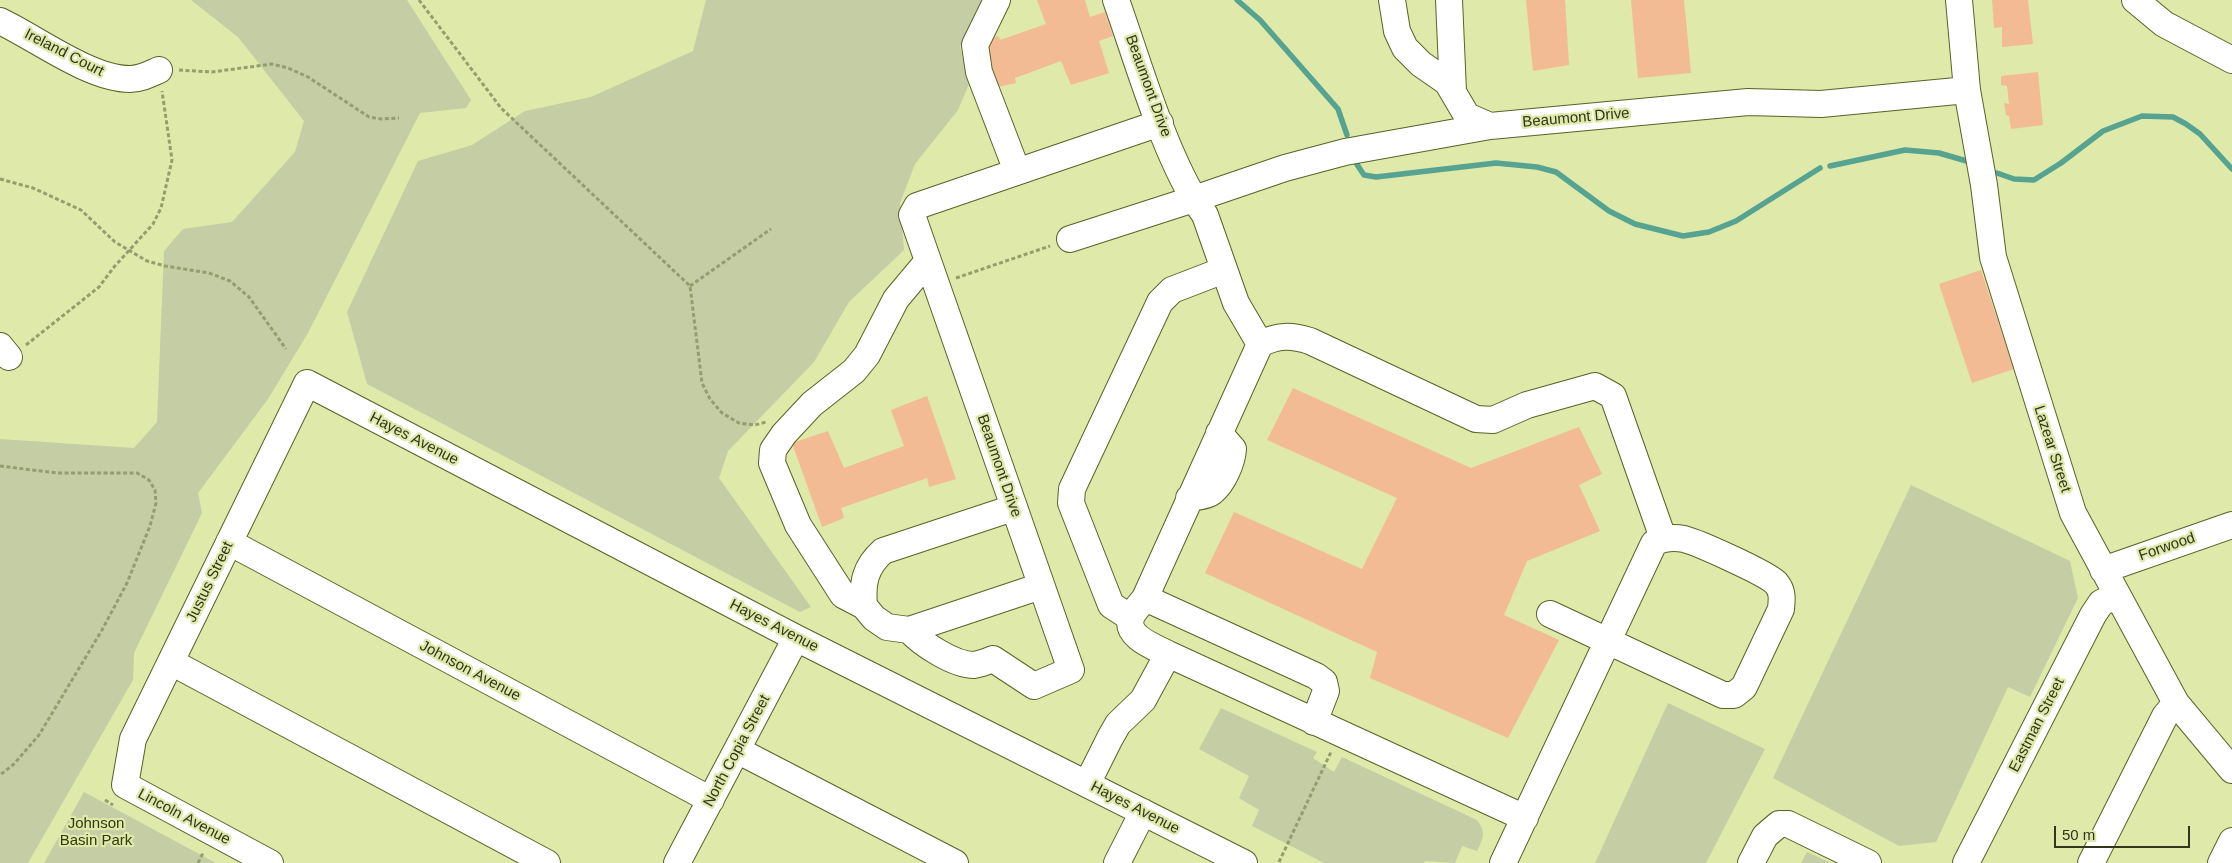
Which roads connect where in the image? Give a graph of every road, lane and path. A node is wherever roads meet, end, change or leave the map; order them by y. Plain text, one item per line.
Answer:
1 (419, 0) edge
2 (997, 0) edge
3 (1116, 0) edge
4 (1392, 0) edge
5 (1449, 0) edge
6 (1959, 0) edge
7 (2135, 0) edge
8 (0, 20) edge
9 (2232, 60) edge
10 (159, 70) junction
11 (1967, 90) junction
12 (1452, 91) junction
13 (399, 118) dead end
14 (1160, 123) junction
15 (1490, 126) junction
16 (1017, 171) junction
17 (0, 179) edge
18 (1194, 199) junction
19 (771, 229) dead end
20 (1070, 239) dead end
21 (129, 250) junction
22 (927, 262) junction
23 (1224, 270) junction
24 (690, 286) junction
25 (1260, 344) junction
26 (286, 349) dead end
27 (5, 351) edge
28 (307, 384) joint
29 (771, 421) dead end
30 (0, 466) edge
31 (1013, 508) junction
32 (2232, 525) edge
33 (1663, 538) junction
34 (229, 542) junction
35 (2103, 570) junction
36 (1041, 586) junction
37 (2117, 594) junction
38 (864, 606) junction
39 (1138, 608) junction
40 (1550, 614) dead end
41 (909, 630) junction
42 (796, 638) junction
43 (1609, 642) junction
44 (1168, 654) junction
45 (171, 662) junction
46 (2176, 703) junction
47 (1314, 722) junction
48 (1334, 744) dead end
49 (737, 750) junction
50 (2232, 770) edge
51 (0, 775) edge
52 (1087, 784) junction
53 (125, 785) joint
54 (711, 800) junction
55 (1142, 812) junction
56 (1525, 818) junction
57 (2232, 841) edge
58 (203, 853) dead end
59 (1279, 862) edge
60 (198, 863) edge
61 (270, 863) edge
62 (547, 863) edge
63 (677, 863) edge
64 (955, 863) edge
65 (1117, 863) edge
66 (1244, 863) edge
67 (1504, 863) edge
68 (1751, 863) edge
69 (1868, 863) edge
70 (1966, 863) edge
71 (2091, 863) edge
72 (2221, 863) edge

1 - 24 path
2 - 16 street
3 - 14 street, Beaumont Drive
4 - 12 street
5 - 12 street
6 - 11 street, Lazear Street
7 - 9 street
8 - 10 street, Ireland Court
10 - 13 path
10 - 21 path
11 - 15 street, Beaumont Drive
11 - 35 street, Lazear Street
12 - 15 street
14 - 16 street, Beaumont Drive
14 - 18 street, Beaumont Drive
15 - 18 street, Beaumont Drive
16 - 22 street, Beaumont Drive
17 - 21 path
18 - 20 street, Beaumont Drive
18 - 23 street
19 - 24 path
21 - 26 path
21 - 27 path
22 - 31 street, Beaumont Drive
22 - 38 street
23 - 25 street
23 - 39 street
24 - 29 path
25 - 33 street
25 - 39 street
28 - 34 street, Justus Street
28 - 42 street, Hayes Avenue
30 - 51 path
31 - 36 street, Beaumont Drive
31 - 38 street
32 - 35 street, Forwood
33 - 43 street
33 - 43 street
34 - 45 street, Justus Street
34 - 54 street, Johnson Avenue
35 - 37 street, Lazear Street
36 - 41 street
36 - 41 street, Beaumont Drive
37 - 46 street, Lazear Street
37 - 70 street, Eastman Street
38 - 41 street
39 - 44 street
39 - 47 street
40 - 43 street
42 - 49 street, North Copia Street
42 - 52 street, Hayes Avenue
43 - 56 street
44 - 47 street
44 - 52 street
45 - 53 street, Justus Street
45 - 62 street
46 - 50 street, Lazear Street
46 - 71 street
47 - 56 street
48 - 59 path
49 - 54 street, North Copia Street
49 - 64 street
52 - 55 street, Hayes Avenue
53 - 61 street, Lincoln Avenue
54 - 63 street, North Copia Street
55 - 65 street
55 - 66 street, Hayes Avenue
56 - 67 street
57 - 72 street
58 - 60 path
68 - 69 street

